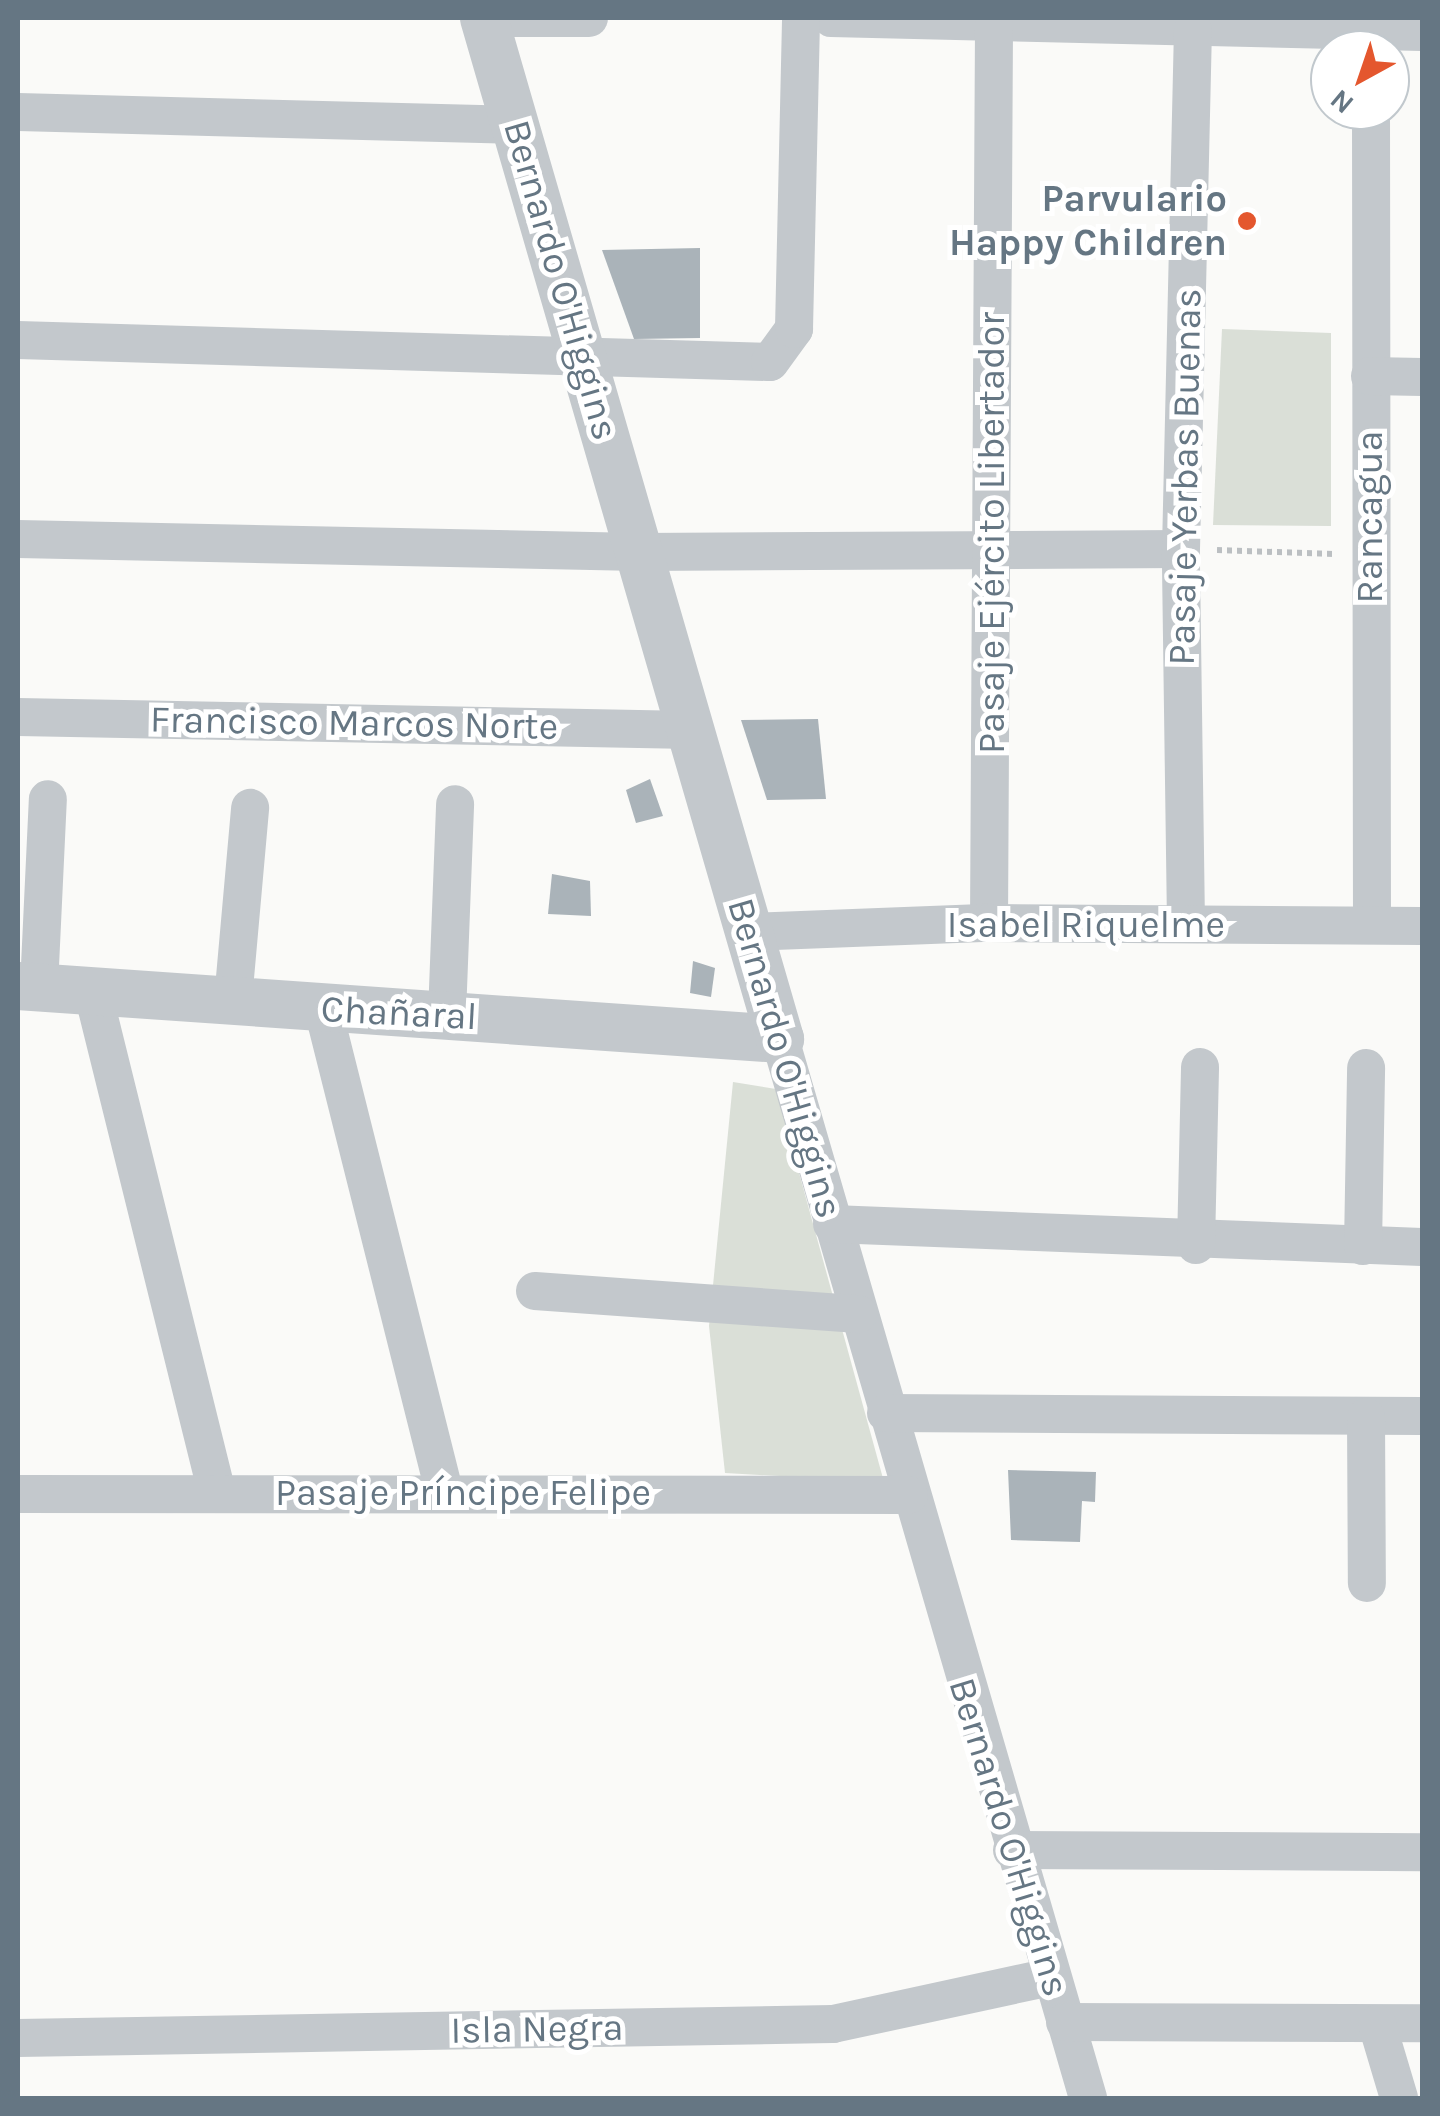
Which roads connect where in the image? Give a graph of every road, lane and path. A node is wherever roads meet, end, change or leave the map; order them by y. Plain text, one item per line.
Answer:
1 (484, 18) edge
2 (589, 18) edge
3 (802, 18) edge
4 (831, 18) edge
5 (994, 24) junction
6 (1193, 30) junction
7 (1310, 37) edge
8 (18, 112) edge
9 (518, 125) junction
10 (1371, 130) edge
11 (18, 340) edge
12 (582, 356) junction
13 (1370, 376) junction
14 (1422, 376) edge
15 (18, 540) edge
16 (1181, 549) junction
17 (992, 550) junction
18 (639, 552) junction
19 (1370, 556) junction
20 (18, 716) edge
21 (691, 730) junction
22 (48, 799) dead end
23 (456, 804) dead end
24 (250, 808) dead end
25 (989, 923) junction
26 (1186, 924) junction
27 (1372, 925) junction
28 (1422, 926) edge
29 (750, 932) junction
30 (28, 986) edge
31 (92, 989) junction
32 (232, 1000) junction
33 (323, 1009) junction
34 (447, 1015) junction
35 (780, 1039) junction
36 (1200, 1068) dead end
37 (1366, 1068) dead end
38 (832, 1224) junction
39 (1196, 1245) junction
40 (1364, 1246) junction
41 (1422, 1247) edge
42 (535, 1291) dead end
43 (858, 1314) junction
44 (886, 1413) junction
45 (1422, 1416) edge
46 (1366, 1417) junction
47 (217, 1492) junction
48 (444, 1492) junction
49 (18, 1494) edge
50 (909, 1495) junction
51 (1368, 1583) dead end
52 (1012, 1850) junction
53 (1422, 1852) edge
54 (1051, 1977) junction
55 (1065, 2022) junction
56 (1378, 2024) junction
57 (1422, 2024) edge
58 (18, 2038) edge
59 (1088, 2098) edge
60 (1399, 2098) edge

1 - 2 street
1 - 9 street, Bernardo O'Higgins
3 - 12 street
4 - 5 street
5 - 6 street
5 - 17 street, Pasaje Ejército Libertador
6 - 7 street
6 - 16 street, Pasaje Yerbas Buenas
8 - 9 street
9 - 12 street, Bernardo O'Higgins
10 - 13 street, Rancagua
11 - 12 street
12 - 18 street, Bernardo O'Higgins
13 - 14 street
13 - 19 street, Rancagua
15 - 18 street
16 - 17 street
16 - 19 path
16 - 26 street, Pasaje Yerbas Buenas
17 - 18 street
17 - 25 street, Pasaje Ejército Libertador
18 - 21 street, Bernardo O'Higgins
19 - 27 street, Rancagua
20 - 21 street, Francisco Marcos Norte
21 - 29 street, Bernardo O'Higgins
22 - 30 street
23 - 34 street
24 - 32 street
25 - 26 street, Isabel Riquelme
25 - 29 street, Isabel Riquelme
26 - 27 street, Isabel Riquelme
27 - 28 street, Isabel Riquelme
29 - 35 street, Bernardo O'Higgins
30 - 31 street, Chañaral
31 - 32 street, Chañaral
31 - 47 street
32 - 33 street, Chañaral
33 - 34 street, Chañaral
33 - 48 street
34 - 35 street, Chañaral
35 - 38 street, Bernardo O'Higgins
36 - 39 street
37 - 40 street
38 - 39 street
38 - 43 street, Bernardo O'Higgins
39 - 40 street
40 - 41 street
42 - 43 street
43 - 44 street, Bernardo O'Higgins
44 - 46 street
44 - 50 street, Bernardo O'Higgins
45 - 46 street
46 - 51 street
47 - 48 street, Pasaje Príncipe Felipe
47 - 49 street, Pasaje Príncipe Felipe
48 - 50 street, Pasaje Príncipe Felipe
50 - 52 street, Bernardo O'Higgins
52 - 53 street
52 - 54 street, Bernardo O'Higgins
54 - 55 street, Bernardo O'Higgins
54 - 58 street, Isla Negra
55 - 56 street
55 - 59 street, Bernardo O'Higgins
56 - 57 street
56 - 60 street

